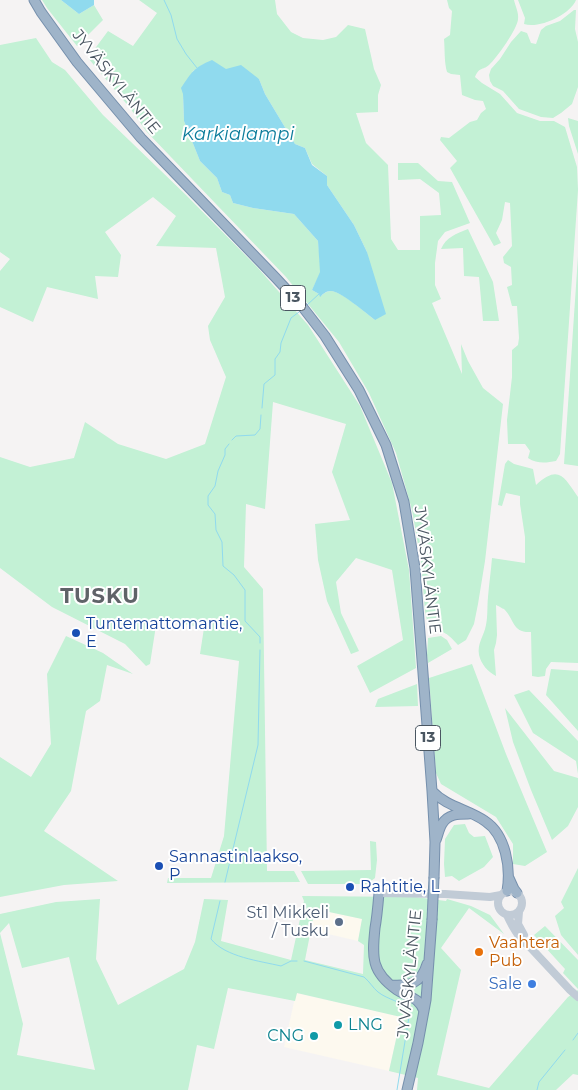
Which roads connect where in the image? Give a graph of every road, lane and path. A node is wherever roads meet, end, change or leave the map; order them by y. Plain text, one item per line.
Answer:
1 (34, 0) edge
2 (432, 791) junction
3 (471, 814) junction
4 (435, 842) junction
5 (508, 873) junction
6 (379, 893) joint
7 (504, 893) junction
8 (517, 893) junction
9 (467, 896) junction
10 (519, 912) junction
11 (503, 913) junction
12 (529, 946) junction
13 (430, 952) junction
14 (390, 984) junction
15 (578, 997) edge
16 (424, 1011) junction
17 (407, 1090) edge

1 - 2 highway, JYVÄSKYLÄNTIE / 13
2 - 3 highway
2 - 4 highway, JYVÄSKYLÄNTIE / 13
3 - 4 highway
3 - 5 highway
4 - 13 highway, JYVÄSKYLÄNTIE / 13, bridge
5 - 7 highway
5 - 8 highway
6 - 9 main road
6 - 14 highway
7 - 8 main road
7 - 9 main road
7 - 11 main road
8 - 10 main road
9 - 11 main road
10 - 11 main road
10 - 12 main road
11 - 12 main road
12 - 15 main road
13 - 14 highway
13 - 16 highway, JYVÄSKYLÄNTIE / 13
14 - 16 highway
16 - 17 highway, JYVÄSKYLÄNTIE / 13

